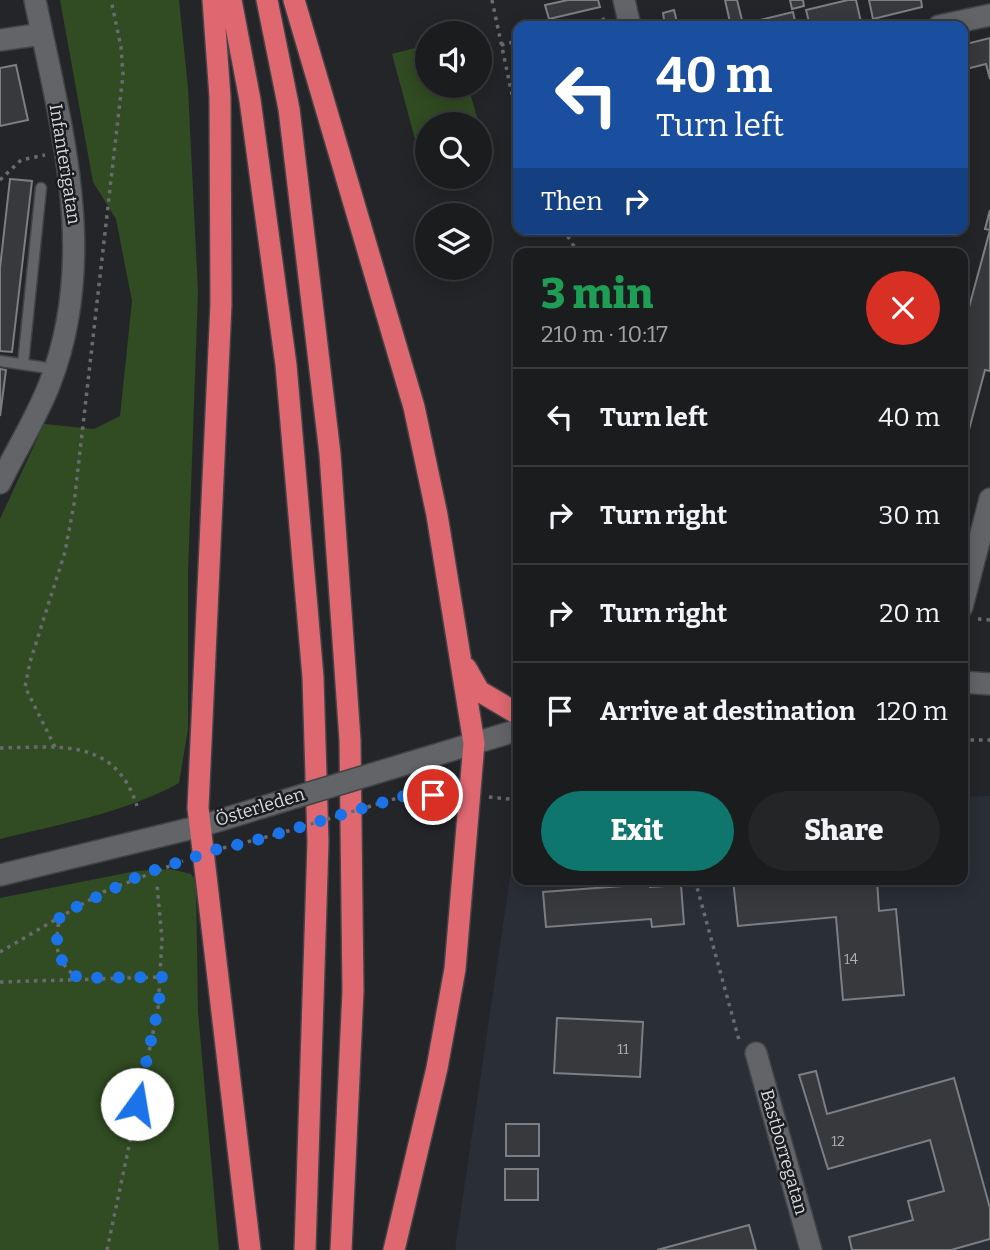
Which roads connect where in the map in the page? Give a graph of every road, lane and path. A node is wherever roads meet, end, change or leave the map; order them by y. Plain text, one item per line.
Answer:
1 (35, 0) edge
2 (111, 0) edge
3 (213, 0) edge
4 (231, 0) edge
5 (267, 0) edge
6 (294, 0) edge
7 (492, 0) edge
8 (627, 13) edge
9 (990, 15) edge
10 (596, 21) edge
11 (962, 21) edge
12 (42, 34) junction
13 (0, 40) edge
14 (513, 42) edge
15 (501, 45) junction
16 (513, 99) edge
17 (65, 151) junction
18 (0, 180) edge
19 (41, 188) dead end
20 (0, 361) edge
21 (23, 364) junction
22 (54, 369) junction
23 (0, 483) edge
24 (990, 502) edge
25 (968, 582) edge
26 (461, 657) junction
27 (968, 682) edge
28 (990, 684) edge
29 (513, 711) edge
30 (513, 731) edge
31 (968, 740) edge
32 (990, 740) edge
33 (474, 743) junction
34 (55, 747) junction
35 (0, 748) edge
36 (453, 795) dead end
37 (137, 806) dead end
38 (201, 826) junction
39 (202, 855) junction
40 (0, 875) edge
41 (696, 885) edge
42 (158, 886) dead end
43 (60, 915) junction
44 (0, 952) edge
45 (162, 977) junction
46 (78, 978) junction
47 (0, 982) edge
48 (756, 1053) joint
49 (107, 1250) edge
50 (250, 1250) edge
51 (305, 1250) edge
52 (341, 1250) edge
53 (394, 1250) edge
54 (811, 1250) edge

1 - 12 street, Infanterigatan
2 - 34 path
3 - 38 highway
4 - 51 highway
5 - 52 highway
6 - 26 highway
7 - 15 path
8 - 10 path
9 - 11 street
12 - 13 street
12 - 17 street, Infanterigatan
14 - 15 path
15 - 16 path
17 - 18 path
17 - 22 street, Infanterigatan
19 - 21 lane
20 - 21 lane
21 - 22 lane
22 - 23 street, Infanterigatan
24 - 25 street
26 - 29 highway
26 - 33 highway
27 - 28 street
30 - 33 street, Österleden
31 - 32 path
33 - 38 street, Österleden, bridge
33 - 53 highway
34 - 35 path
34 - 37 path
36 - 39 path, bridge
38 - 39 highway
38 - 40 street, Österleden
39 - 43 path
39 - 50 highway
41 - 48 path
42 - 45 path
43 - 44 path
43 - 46 path
45 - 46 path
45 - 49 path
46 - 47 path
48 - 54 street, Bastborregatan

